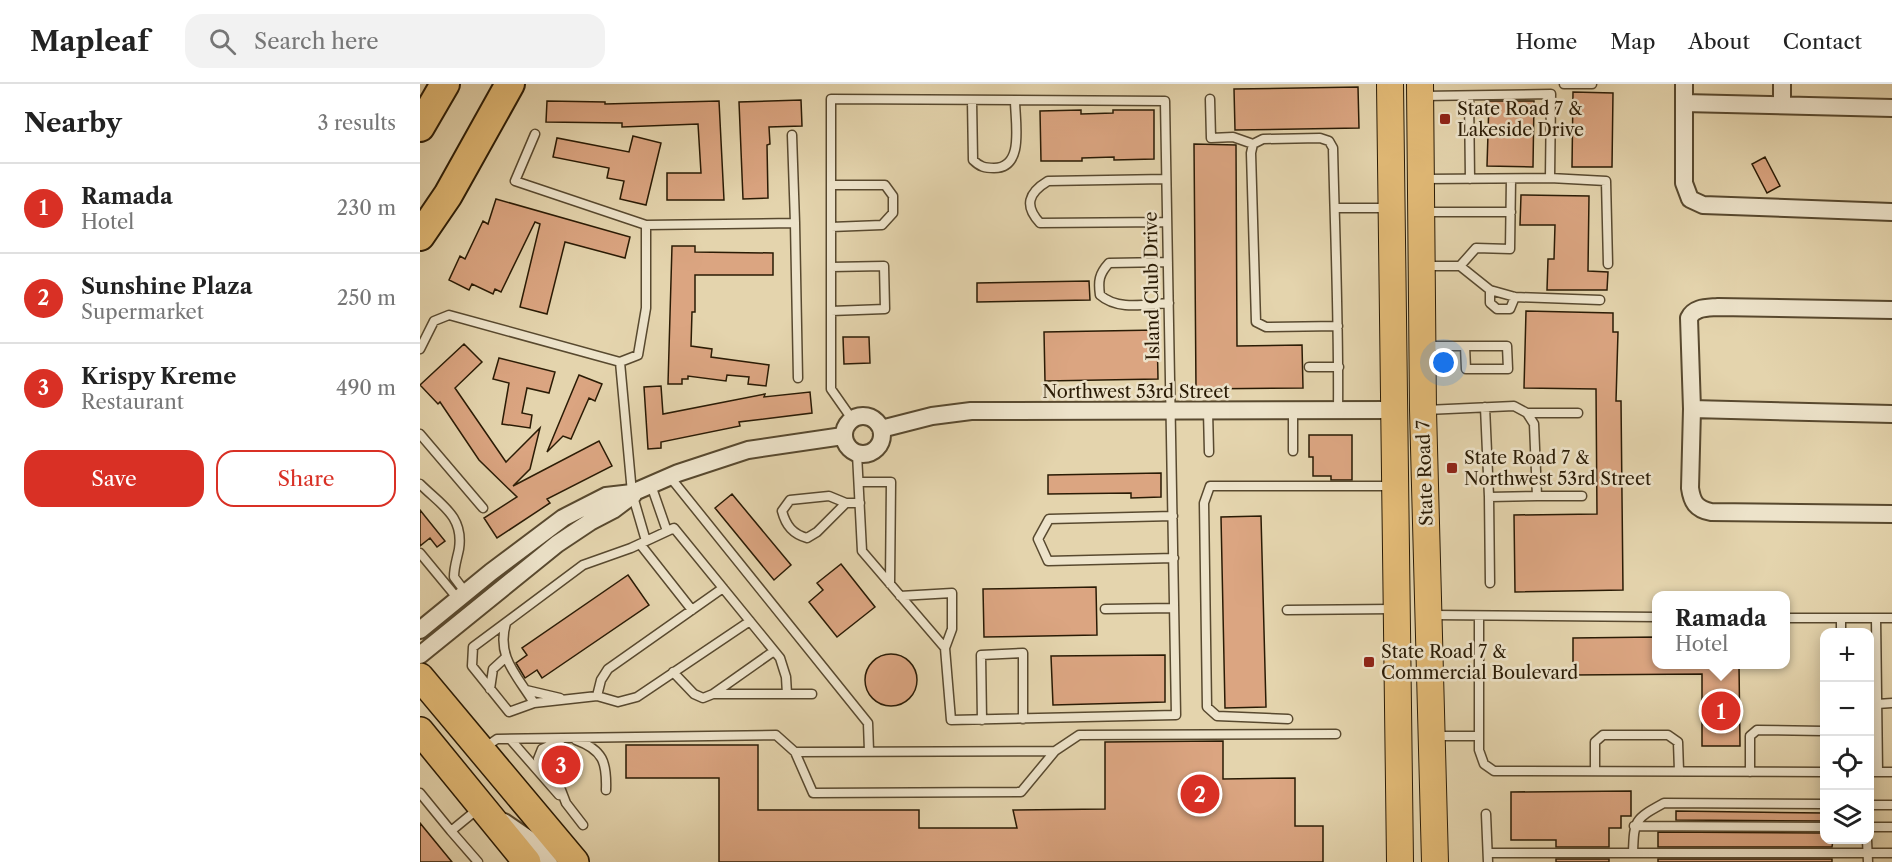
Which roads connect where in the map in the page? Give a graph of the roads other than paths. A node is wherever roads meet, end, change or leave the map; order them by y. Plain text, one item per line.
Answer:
1 (445, 84) edge
2 (490, 84) edge
3 (510, 84) edge
4 (1390, 84) edge
5 (1564, 84) edge
6 (1592, 84) edge
7 (1684, 84) edge
8 (1782, 84) edge
9 (1418, 88) edge
10 (1469, 96) junction
11 (1210, 99) dead end
12 (972, 100) junction
13 (1015, 100) junction
14 (1684, 103) junction
15 (1782, 105) junction
16 (1892, 108) edge
17 (420, 127) edge
18 (536, 134) dead end
19 (792, 135) dead end
20 (1253, 144) junction
21 (1550, 178) junction
22 (1166, 179) junction
23 (1420, 179) junction
24 (1470, 179) junction
25 (1511, 179) junction
26 (831, 185) junction
27 (420, 206) edge
28 (1335, 208) junction
29 (1391, 208) junction
30 (1421, 212) junction
31 (1510, 212) junction
32 (1892, 212) edge
33 (1167, 222) junction
34 (795, 223) junction
35 (646, 225) junction
36 (831, 227) junction
37 (420, 236) edge
38 (1168, 261) junction
39 (1608, 264) dead end
40 (1421, 266) junction
41 (1460, 266) junction
42 (831, 267) junction
43 (1490, 290) junction
44 (1515, 297) junction
45 (1600, 300) dead end
46 (1169, 303) junction
47 (1892, 310) edge
48 (831, 311) junction
49 (1338, 326) junction
50 (1422, 346) junction
51 (1465, 346) junction
52 (420, 349) edge
53 (1392, 359) junction
54 (620, 362) junction
55 (1309, 367) dead end
56 (1339, 367) junction
57 (798, 378) dead end
58 (1485, 407) junction
59 (1692, 409) junction
60 (1394, 410) junction
61 (1423, 410) junction
62 (1172, 411) junction
63 (1208, 411) junction
64 (1293, 411) junction
65 (1338, 411) junction
66 (1527, 413) junction
67 (1578, 413) dead end
68 (1892, 414) edge
69 (852, 419) junction
70 (881, 429) junction
71 (420, 434) edge
72 (843, 436) junction
73 (1293, 451) dead end
74 (1209, 452) dead end
75 (1425, 452) junction
76 (857, 454) junction
77 (670, 477) junction
78 (859, 482) junction
79 (420, 484) edge
80 (651, 485) junction
81 (1395, 486) junction
82 (632, 494) junction
83 (1537, 496) junction
84 (1582, 496) dead end
85 (1488, 497) junction
86 (846, 503) junction
87 (860, 503) junction
88 (483, 508) dead end
89 (1892, 514) edge
90 (1173, 516) junction
91 (667, 531) junction
92 (643, 542) junction
93 (420, 553) edge
94 (1174, 558) junction
95 (504, 563) junction
96 (514, 578) junction
97 (1490, 583) dead end
98 (890, 584) junction
99 (723, 588) junction
100 (462, 596) junction
101 (900, 596) junction
102 (1174, 608) junction
103 (1105, 609) dead end
104 (1396, 609) junction
105 (692, 610) junction
106 (1287, 610) dead end
107 (1429, 615) junction
108 (1479, 615) junction
109 (1652, 617) edge
110 (1790, 618) edge
111 (1841, 618) junction
112 (1876, 618) junction
113 (1892, 618) edge
114 (750, 621) junction
115 (506, 622) junction
116 (1841, 628) edge
117 (420, 630) edge
118 (945, 648) junction
119 (774, 651) junction
120 (420, 655) edge
121 (505, 657) junction
122 (674, 672) junction
123 (420, 677) edge
124 (490, 689) junction
125 (526, 690) junction
126 (713, 694) junction
127 (787, 694) junction
128 (812, 694) dead end
129 (1397, 695) junction
130 (597, 696) junction
131 (570, 700) junction
132 (534, 703) junction
133 (1892, 703) edge
134 (1877, 704) junction
135 (1023, 719) junction
136 (1288, 719) dead end
137 (982, 720) junction
138 (420, 731) edge
139 (1820, 731) edge
140 (1336, 734) dead end
141 (1433, 736) junction
142 (1479, 736) junction
143 (510, 739) junction
144 (481, 750) junction
145 (869, 751) junction
146 (1056, 751) junction
147 (795, 752) junction
148 (1595, 771) junction
149 (1678, 771) junction
150 (1750, 772) junction
151 (1820, 772) edge
152 (1874, 772) edge
153 (1892, 772) edge
154 (606, 790) dead end
155 (420, 793) edge
156 (566, 803) junction
157 (1820, 804) edge
158 (1874, 805) edge
159 (1892, 805) edge
160 (482, 806) junction
161 (1486, 814) dead end
162 (583, 825) dead end
163 (1634, 826) junction
164 (1820, 827) edge
165 (1874, 827) edge
166 (1892, 827) edge
167 (451, 831) junction
168 (1633, 853) junction
169 (1892, 853) edge
170 (1488, 857) edge
171 (1868, 857) edge
172 (478, 862) edge
173 (527, 862) edge
174 (549, 862) edge
175 (575, 862) edge
176 (1400, 862) edge
177 (1435, 862) edge

1 - 17 highway
2 - 27 highway
3 - 37 highway
4 - 29 main road, State Road 7
5 - 6 lane
7 - 14 street
8 - 15 street
9 - 10 lane
9 - 23 main road, State Road 7
10 - 21 lane
10 - 24 lane
11 - 20 lane
12 - 13 lane, Island Club Drive
12 - 13 lane
12 - 26 lane, Island Club Drive
13 - 22 lane, Island Club Drive
14 - 15 street
14 - 32 street
15 - 16 street
18 - 35 lane
19 - 34 lane
20 - 28 lane
20 - 49 lane
21 - 25 lane
21 - 39 lane
22 - 33 lane, Island Club Drive
22 - 33 lane
23 - 24 lane
23 - 30 main road, State Road 7
24 - 25 lane
25 - 31 lane
26 - 36 lane, Island Club Drive
26 - 36 lane
28 - 29 lane
28 - 49 lane
29 - 53 main road, State Road 7
30 - 31 lane
30 - 40 main road, State Road 7
31 - 41 lane
33 - 38 lane, Island Club Drive
34 - 35 lane
34 - 57 lane
35 - 54 lane
36 - 42 lane, Island Club Drive
38 - 46 lane, Island Club Drive
38 - 46 lane
40 - 41 lane
40 - 50 main road, State Road 7
41 - 43 lane
42 - 48 lane, Island Club Drive
42 - 48 lane
43 - 44 lane
43 - 44 lane
44 - 45 lane
46 - 62 lane, Island Club Drive
47 - 59 street
48 - 69 lane, Island Club Drive
49 - 56 lane
50 - 51 lane
50 - 61 main road, State Road 7
51 - 51 lane
52 - 54 lane
53 - 60 main road, State Road 7
53 - 61 main road
54 - 82 lane
55 - 56 lane
56 - 65 lane
58 - 61 lane
58 - 66 lane
58 - 85 lane
59 - 68 street
59 - 89 street
60 - 65 street, Northwest 53rd Street
60 - 75 main road
60 - 81 main road, State Road 7
61 - 75 main road, State Road 7
62 - 63 street, Northwest 53rd Street
62 - 70 street, Northwest 53rd Street
62 - 90 lane, Island Club Drive
63 - 64 street, Northwest 53rd Street
63 - 74 lane
64 - 65 street, Northwest 53rd Street
64 - 73 lane
66 - 67 lane
66 - 83 lane
69 - 70 street
69 - 72 street
70 - 76 street
71 - 88 lane
72 - 76 street
72 - 77 street
75 - 107 main road, State Road 7
76 - 78 lane
77 - 80 street
77 - 145 lane
78 - 87 lane
78 - 98 lane
79 - 100 lane
80 - 82 street
80 - 91 lane
81 - 104 main road, State Road 7
81 - 136 lane
82 - 92 lane
82 - 95 street
82 - 96 street
83 - 84 lane
83 - 85 lane
85 - 97 lane
86 - 86 lane
86 - 87 lane
87 - 98 lane
90 - 94 lane, Island Club Drive
90 - 94 lane
91 - 92 lane
91 - 99 lane
92 - 105 lane
92 - 115 lane
93 - 100 lane
94 - 102 lane, Island Club Drive
95 - 96 street
95 - 100 street
96 - 120 street
98 - 101 lane
99 - 105 lane
99 - 114 lane
100 - 117 street
101 - 118 lane
101 - 118 lane
102 - 103 lane
102 - 135 lane, Island Club Drive
104 - 106 lane
104 - 129 main road, State Road 7
105 - 130 lane
107 - 108 lane
107 - 141 main road, State Road 7
108 - 109 lane
108 - 142 lane
110 - 111 lane
111 - 112 lane
111 - 116 lane
112 - 113 lane
112 - 134 lane
114 - 119 lane
114 - 122 lane
115 - 121 lane
115 - 124 lane
118 - 137 lane, Island Club Drive
119 - 126 lane
119 - 127 lane
121 - 124 lane
121 - 125 lane
122 - 126 lane
122 - 130 lane
123 - 144 highway
124 - 132 lane
125 - 131 lane
125 - 132 lane
126 - 127 lane
127 - 128 lane
129 - 141 main road
129 - 176 main road, State Road 7
130 - 131 lane
131 - 132 lane
133 - 134 lane
134 - 152 lane
135 - 137 lane, Island Club Drive
135 - 137 lane
138 - 160 highway
139 - 150 lane
140 - 146 lane
141 - 142 lane
141 - 177 main road, State Road 7
142 - 148 lane
143 - 144 lane
143 - 147 lane
143 - 156 lane
144 - 175 highway
145 - 146 lane
145 - 147 lane
146 - 147 lane
148 - 149 lane
148 - 149 lane
149 - 150 lane
150 - 151 lane
152 - 153 lane
154 - 156 lane
155 - 167 lane
156 - 162 lane
157 - 163 lane
158 - 159 lane
160 - 167 lane
160 - 173 highway
160 - 174 street
161 - 170 lane
163 - 164 lane
163 - 168 lane
165 - 166 lane
167 - 172 lane
168 - 170 lane
168 - 171 lane
169 - 171 lane

